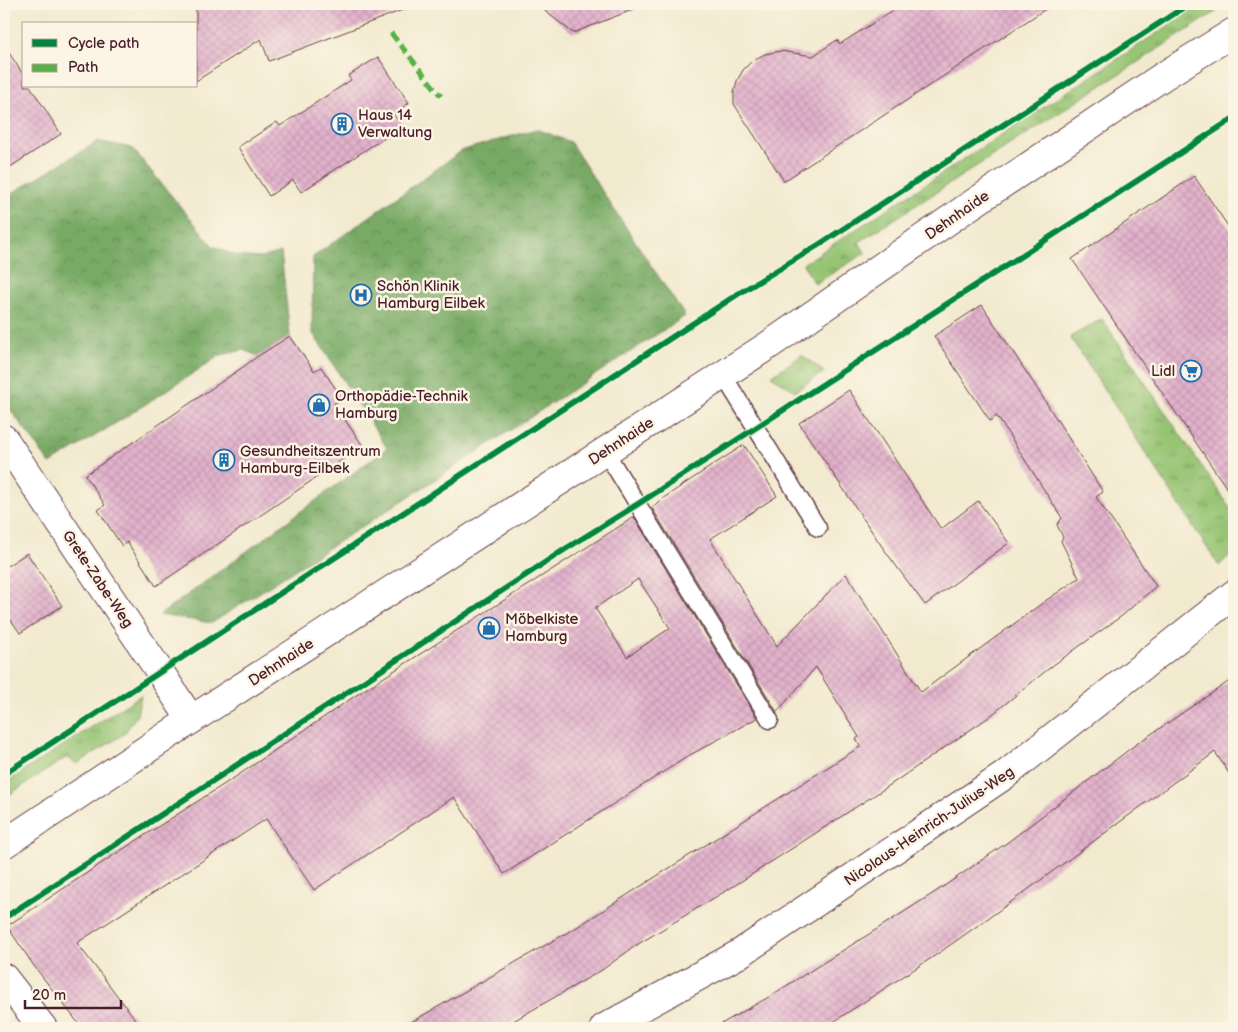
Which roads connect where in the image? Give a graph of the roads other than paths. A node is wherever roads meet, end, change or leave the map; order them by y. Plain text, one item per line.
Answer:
1 (1234, 32) edge
2 (723, 375) junction
3 (4, 438) edge
4 (605, 451) junction
5 (818, 528) dead end
6 (1234, 595) edge
7 (191, 720) junction
8 (770, 720) dead end
9 (4, 844) edge
10 (4, 978) edge
11 (43, 1028) edge
12 (604, 1028) edge

1 - 2 main road, Dehnhaide
2 - 4 main road, Dehnhaide
2 - 5 lane
3 - 7 main road, Grete-Zabe-Weg
4 - 7 main road, Dehnhaide
4 - 8 lane
6 - 12 main road, Nicolaus-Heinrich-Julius-Weg
7 - 9 main road, Dehnhaide
10 - 11 main road

